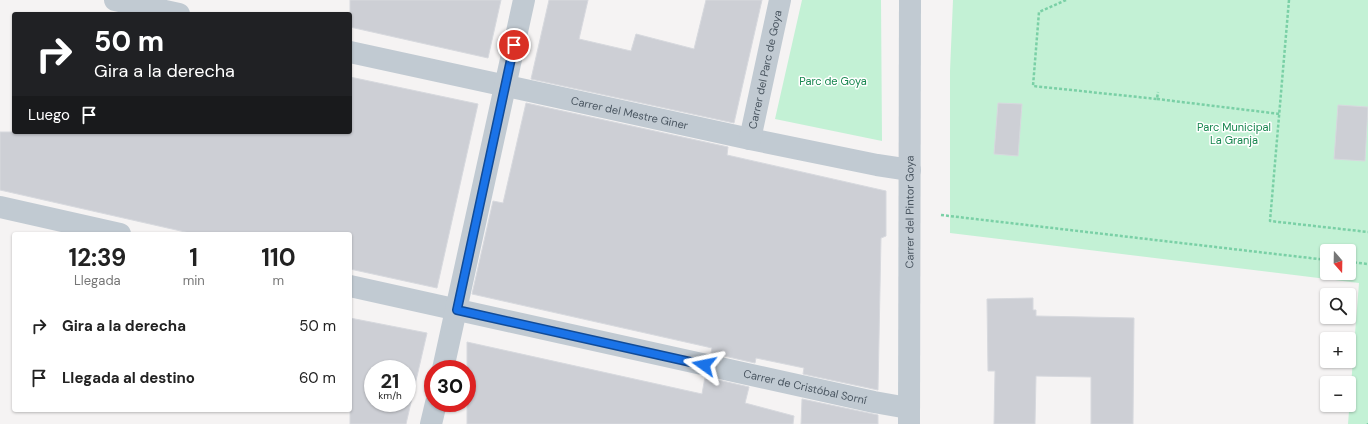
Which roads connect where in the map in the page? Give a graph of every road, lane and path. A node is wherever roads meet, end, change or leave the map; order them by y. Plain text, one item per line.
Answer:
1 (115, 0) edge
2 (524, 0) edge
3 (780, 0) edge
4 (910, 0) edge
5 (1066, 0) edge
6 (1289, 0) edge
7 (170, 12) edge
8 (352, 52) edge
9 (505, 86) junction
10 (1158, 92) dead end
11 (1157, 99) junction
12 (1280, 114) junction
13 (750, 139) junction
14 (910, 170) junction
15 (0, 207) edge
16 (941, 215) dead end
17 (111, 232) edge
18 (1368, 232) edge
19 (1320, 259) edge
20 (1356, 263) edge
21 (1368, 264) edge
22 (352, 286) edge
23 (457, 310) junction
24 (445, 360) edge
25 (434, 412) edge
26 (909, 416) edge
27 (431, 424) edge

1 - 7 street
2 - 9 street
3 - 13 street, Carrer del Parc de Goya
4 - 14 street, Carrer del Pintor Goya
5 - 11 path
6 - 12 path
8 - 9 street, Carrer del Mestre Giner
9 - 13 street, Carrer del Mestre Giner
9 - 23 street
10 - 11 path
11 - 12 path
12 - 18 path
13 - 14 street, Carrer del Mestre Giner
14 - 26 street, Carrer del Pintor Goya
15 - 17 street
16 - 19 path
20 - 21 path
22 - 23 street, Carrer de Cristóbal Sorní
23 - 24 street
23 - 26 street, Carrer de Cristóbal Sorní
25 - 27 street

